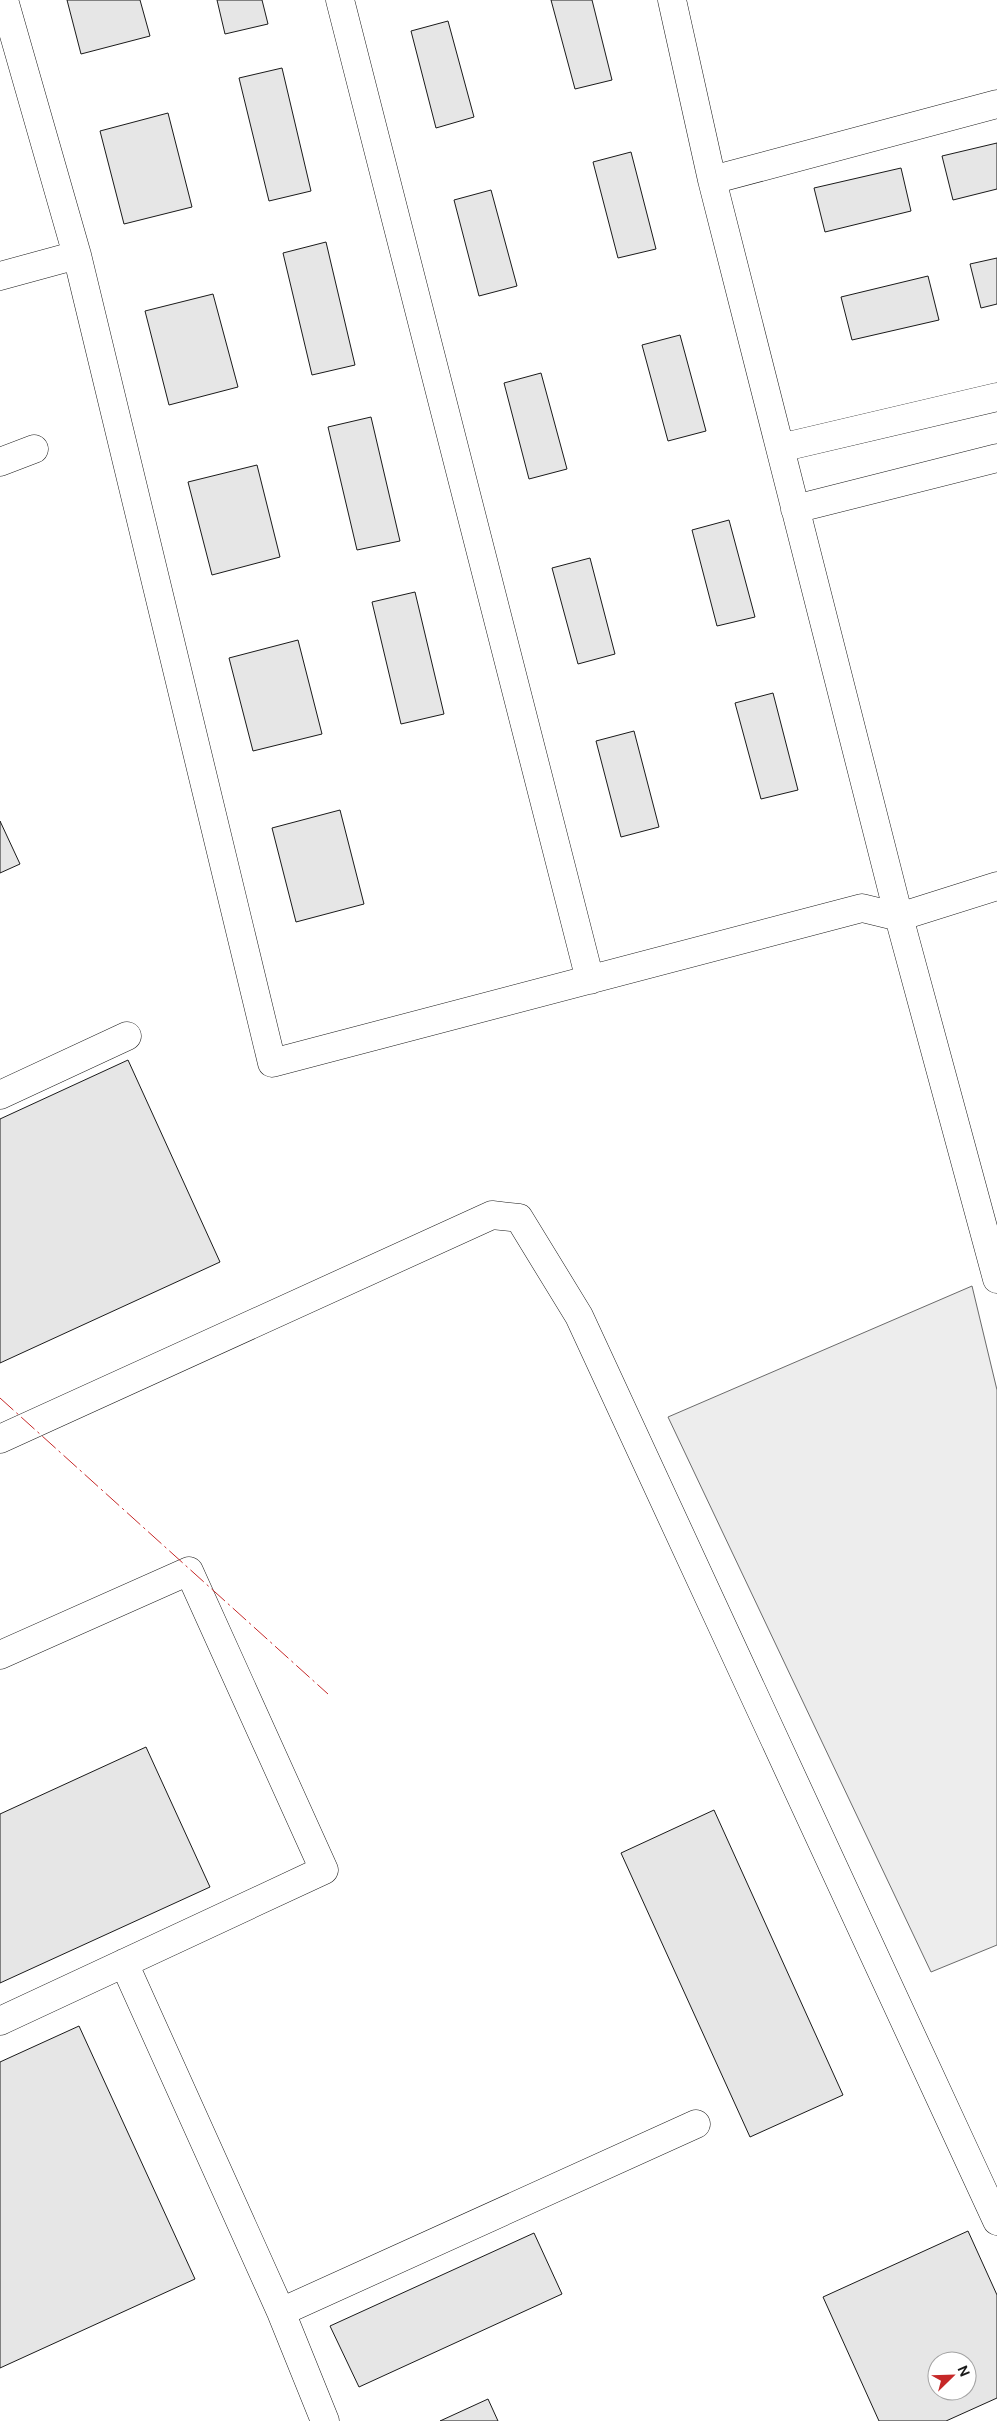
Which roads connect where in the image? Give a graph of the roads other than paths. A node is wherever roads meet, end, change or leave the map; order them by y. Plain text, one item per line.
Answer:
1 (4, 0) edge
2 (340, 0) edge
3 (672, 0) edge
4 (997, 104) edge
5 (712, 180) junction
6 (77, 255) junction
7 (0, 276) edge
8 (997, 397) edge
9 (780, 448) junction
10 (34, 449) dead end
11 (997, 458) edge
12 (0, 462) edge
13 (795, 509) junction
14 (997, 886) edge
15 (898, 917) junction
16 (590, 980) junction
17 (127, 1036) dead end
18 (0, 1094) edge
19 (997, 1279) edge
20 (0, 1439) edge
21 (0, 1655) edge
22 (124, 1963) junction
23 (0, 2021) edge
24 (696, 2124) dead end
25 (997, 2220) edge
26 (281, 2312) junction
27 (325, 2421) edge

1 - 6 street
2 - 16 street
3 - 5 street
4 - 5 street
5 - 9 street
6 - 7 street
6 - 16 street
8 - 9 street
9 - 13 street
10 - 12 street
11 - 13 street
13 - 15 street
14 - 15 street
15 - 16 street
15 - 19 street
17 - 18 street
20 - 25 street
21 - 22 street
22 - 23 street
22 - 26 street
24 - 26 street
26 - 27 street

